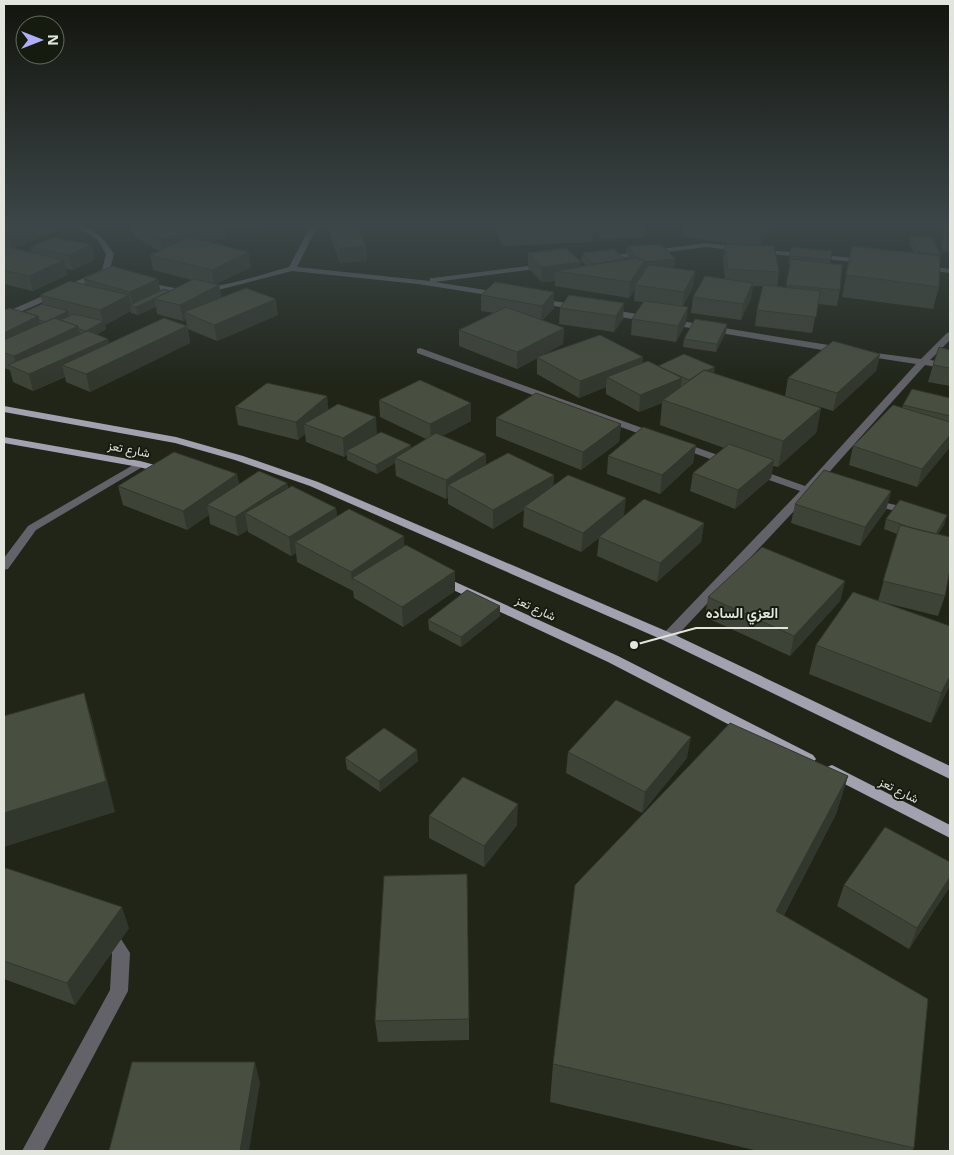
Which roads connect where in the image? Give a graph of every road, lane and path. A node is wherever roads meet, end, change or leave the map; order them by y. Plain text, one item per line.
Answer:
1 (93, 279) edge
2 (253, 279) edge
3 (388, 279) edge
4 (442, 279) edge
5 (139, 281) edge
6 (418, 282) junction
7 (515, 297) edge
8 (524, 299) edge
9 (583, 308) edge
10 (602, 311) edge
11 (4, 316) edge
12 (950, 335) edge
13 (420, 351) dead end
14 (922, 363) junction
15 (950, 366) edge
16 (4, 409) edge
17 (4, 440) edge
18 (140, 464) junction
19 (176, 474) edge
20 (807, 490) junction
21 (836, 496) edge
22 (864, 502) edge
23 (922, 513) edge
24 (4, 566) edge
25 (432, 575) edge
26 (668, 637) junction
27 (950, 773) edge
28 (950, 832) edge
29 (94, 924) edge
30 (32, 1151) edge

1 - 11 street
2 - 5 street
3 - 6 street
4 - 6 street
6 - 7 street
8 - 9 street
10 - 14 street
12 - 14 street
13 - 20 street
14 - 15 street
14 - 20 street
16 - 26 main road, شارع تعز
17 - 18 main road, شارع تعز
18 - 19 main road, شارع تعز
18 - 24 street
20 - 21 street
20 - 26 street
22 - 23 street
25 - 28 main road, شارع تعز
26 - 27 main road, شارع تعز
29 - 30 street

